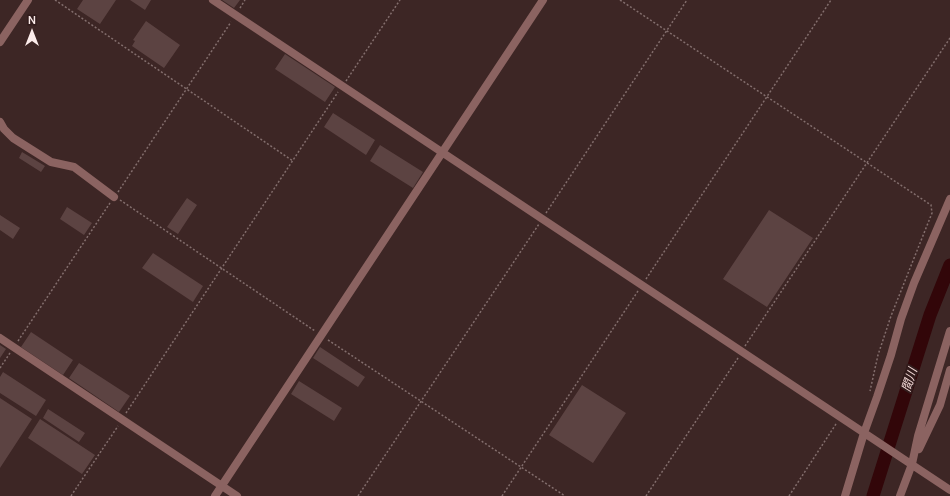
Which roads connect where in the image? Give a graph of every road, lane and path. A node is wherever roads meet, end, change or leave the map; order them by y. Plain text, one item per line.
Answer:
1 (28, 0) edge
2 (55, 0) edge
3 (213, 0) edge
4 (245, 0) edge
5 (400, 0) edge
6 (543, 0) edge
7 (620, 0) edge
8 (687, 0) edge
9 (832, 0) edge
10 (236, 15) junction
11 (667, 31) junction
12 (950, 38) edge
13 (0, 42) edge
14 (342, 86) junction
15 (185, 89) junction
16 (767, 97) junction
17 (0, 122) edge
18 (443, 152) junction
19 (293, 161) junction
20 (867, 164) junction
21 (114, 197) junction
22 (950, 199) edge
23 (542, 218) junction
24 (222, 268) junction
25 (642, 284) junction
26 (950, 331) edge
27 (321, 335) junction
28 (0, 338) edge
29 (14, 347) junction
30 (742, 351) junction
31 (0, 368) edge
32 (950, 370) edge
33 (870, 394) dead end
34 (421, 401) junction
35 (841, 418) junction
36 (122, 419) junction
37 (866, 434) junction
38 (915, 451) junction
39 (910, 463) junction
40 (521, 467) junction
41 (222, 486) junction
42 (950, 490) edge
43 (71, 496) edge
44 (215, 496) edge
45 (237, 496) edge
46 (358, 496) edge
47 (502, 496) edge
48 (565, 496) edge
49 (646, 496) edge
50 (789, 496) edge
51 (845, 496) edge
52 (900, 496) edge

1 - 13 street
2 - 15 path
3 - 10 street
4 - 10 path
5 - 14 path
6 - 18 street
7 - 11 path
8 - 11 path
9 - 16 path
10 - 14 street
10 - 15 path
11 - 16 path
11 - 23 path
12 - 20 path
14 - 18 street
14 - 19 path
15 - 19 path
15 - 21 path
16 - 20 path
16 - 25 path
17 - 21 street
18 - 23 street
18 - 27 street
19 - 24 path
20 - 30 path
20 - 33 path
21 - 24 path
21 - 29 path
22 - 37 street
23 - 25 street
23 - 34 path
24 - 27 path
24 - 36 path
25 - 30 street
25 - 40 path
26 - 38 street
27 - 34 path
27 - 41 street
28 - 29 street
29 - 31 path
29 - 36 street
30 - 35 street
30 - 49 path
32 - 38 street
34 - 40 path
34 - 46 path
35 - 37 street
35 - 50 path
36 - 41 street
36 - 43 path
37 - 39 street
37 - 51 street
38 - 39 street
39 - 42 street
39 - 52 street
40 - 47 path
40 - 48 path
41 - 44 street
41 - 45 street

